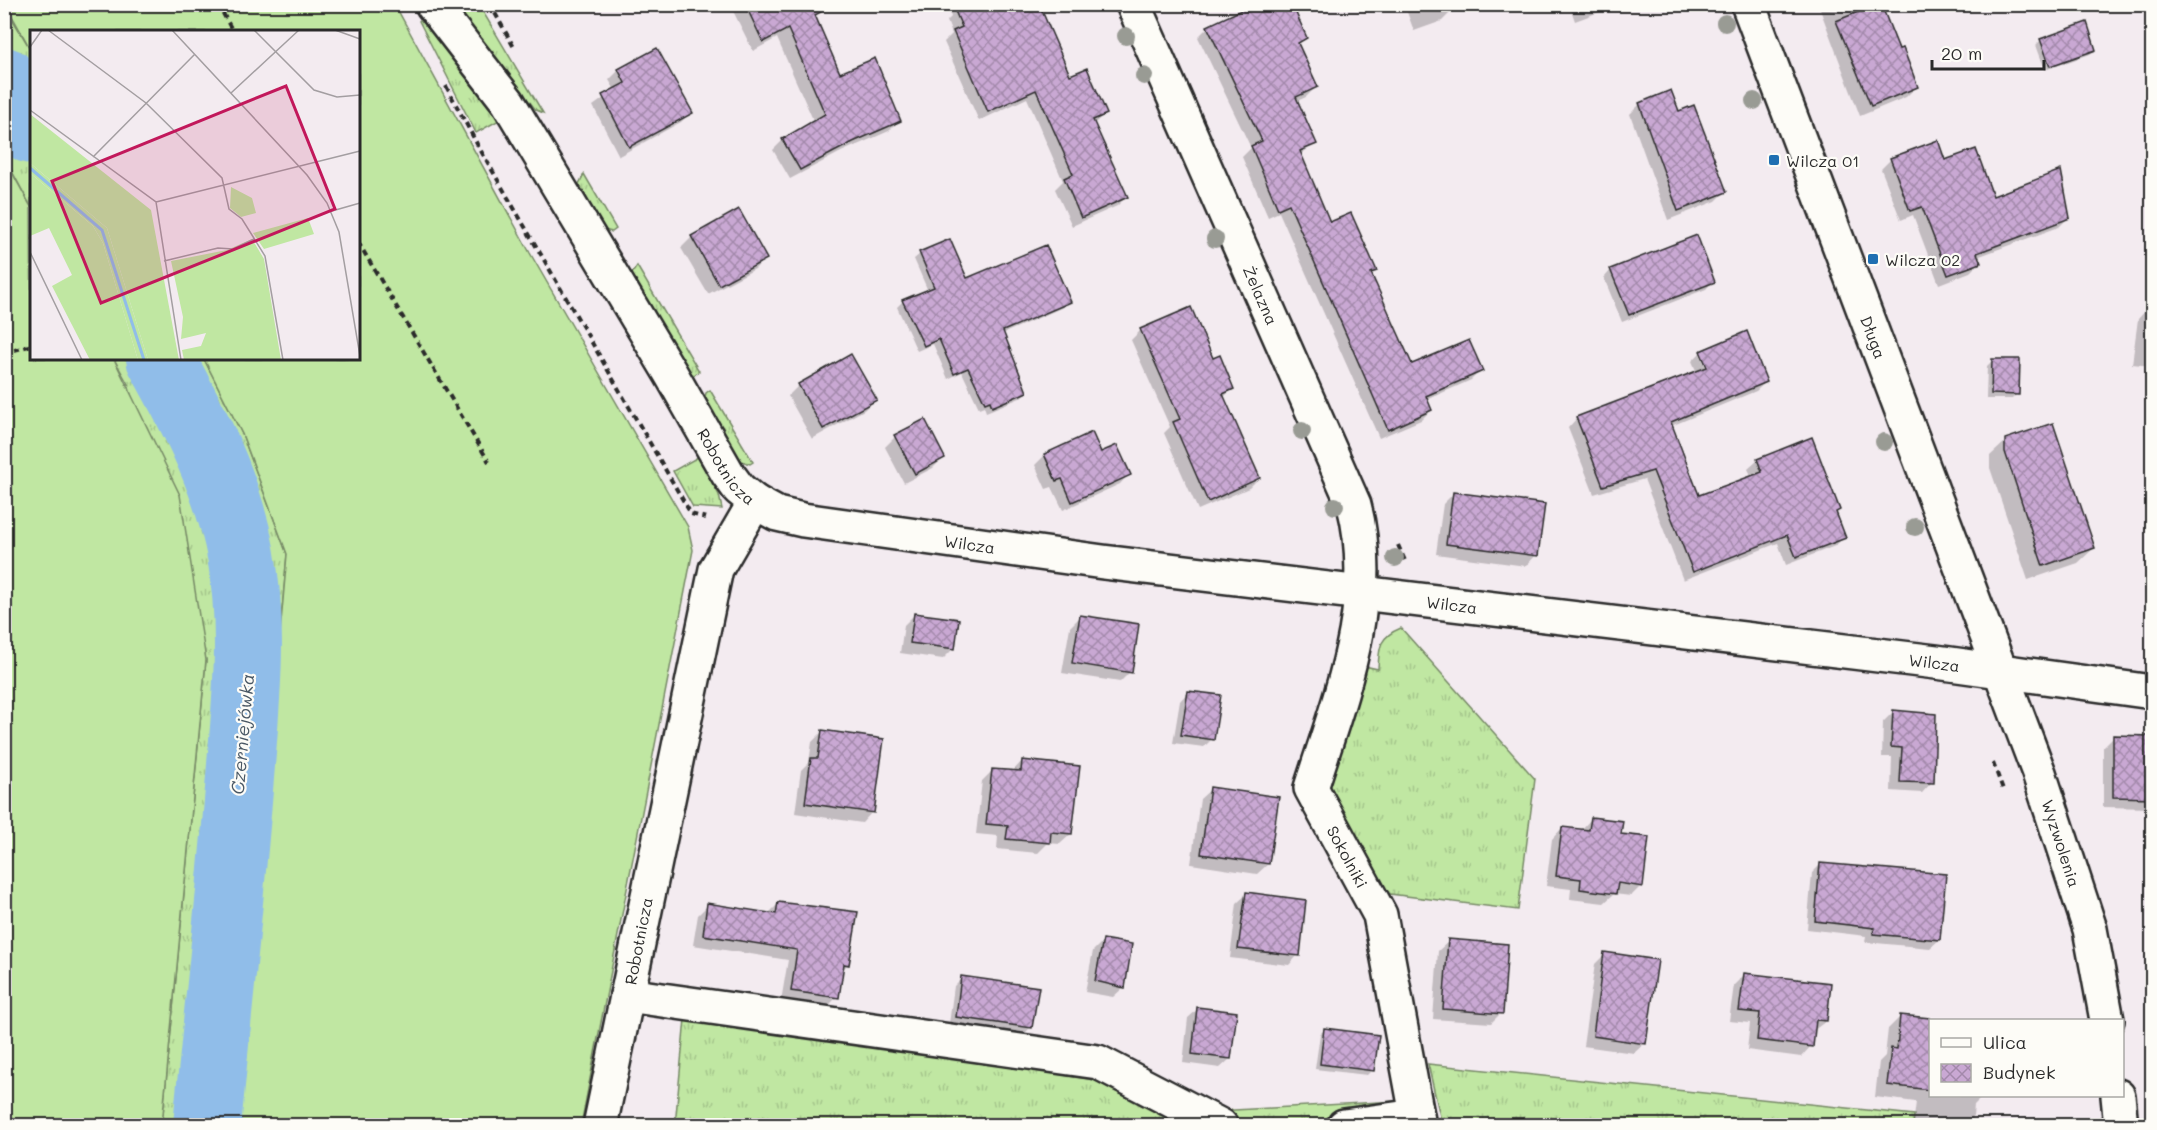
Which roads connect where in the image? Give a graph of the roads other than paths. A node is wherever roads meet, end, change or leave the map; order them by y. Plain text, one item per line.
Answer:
1 (432, 4) edge
2 (1133, 4) edge
3 (1748, 4) edge
4 (747, 515) junction
5 (1363, 593) junction
6 (2000, 670) junction
7 (2152, 692) edge
8 (627, 995) junction
9 (2107, 1019) edge
10 (2118, 1097) edge
11 (1417, 1121) edge
12 (600, 1125) edge
13 (1221, 1125) edge
14 (1344, 1125) edge
15 (2121, 1125) edge

1 - 4 street, Robotnicza
2 - 5 street, Żelazna
3 - 6 street, Długa
4 - 5 street, Wilcza
4 - 8 street, Robotnicza
5 - 6 street, Wilcza
5 - 11 street, Sokolniki
6 - 7 street, Wilcza
6 - 9 street, Wyzwolenia
8 - 12 street, Robotnicza
8 - 13 street
10 - 15 street
11 - 14 street

